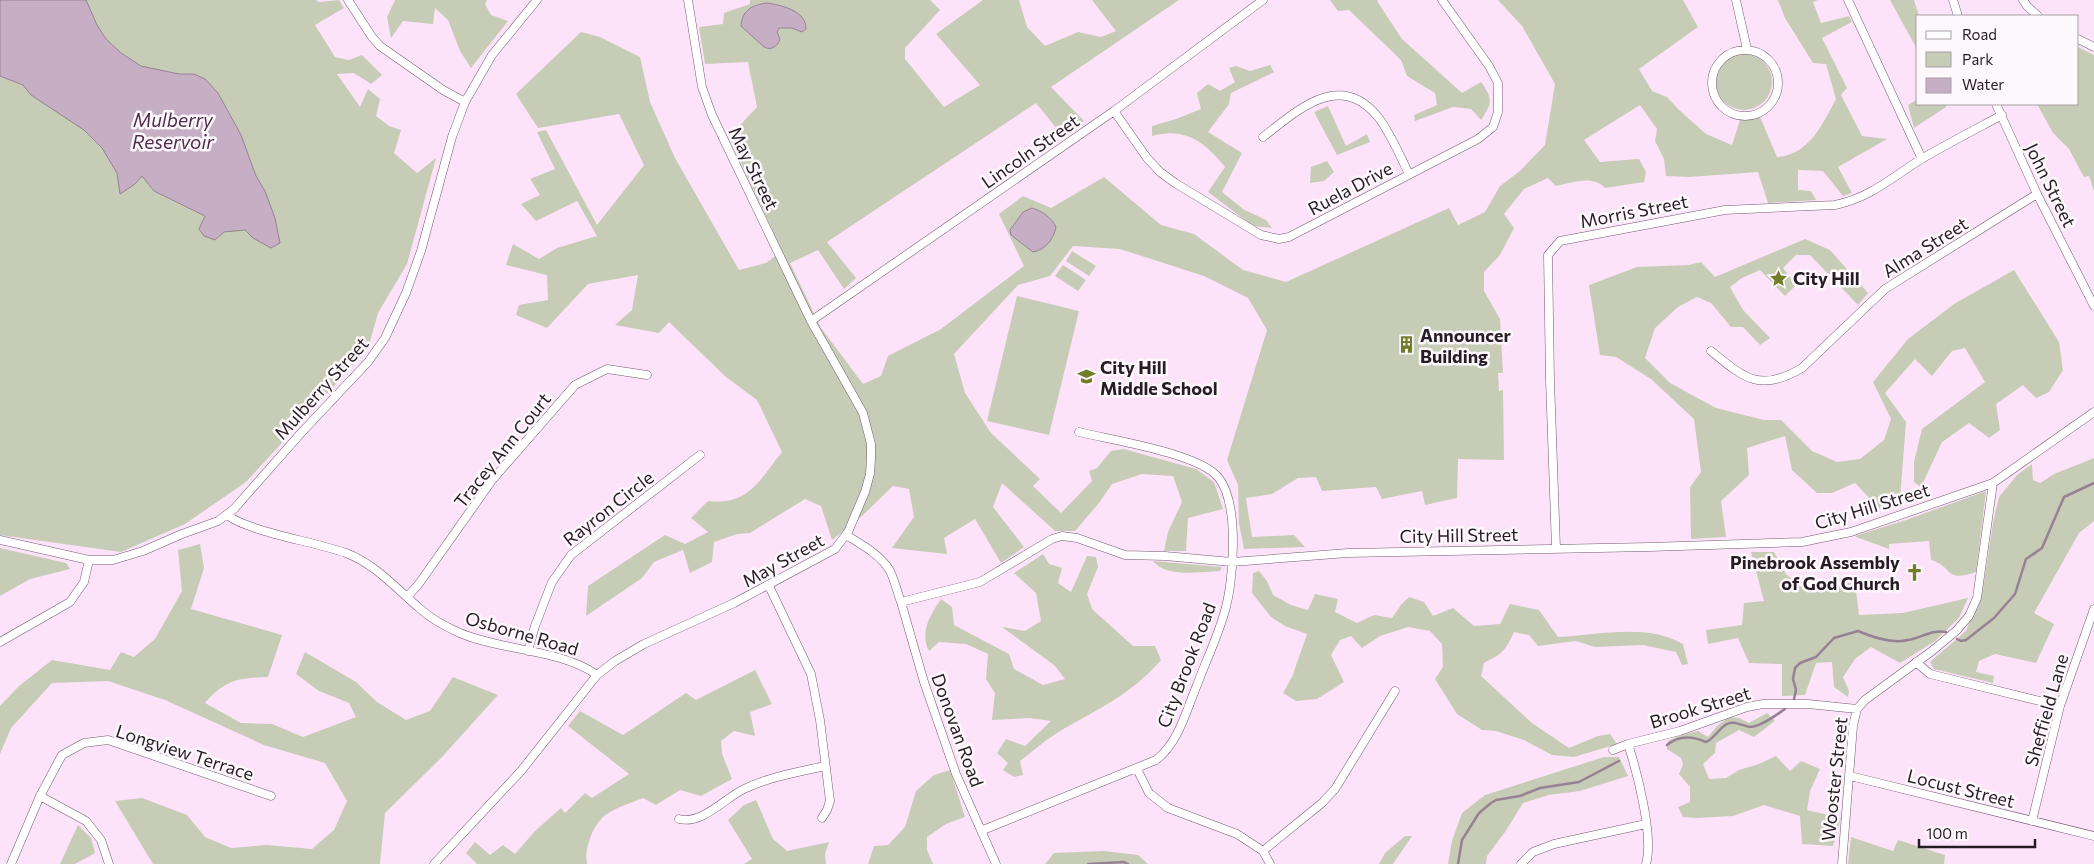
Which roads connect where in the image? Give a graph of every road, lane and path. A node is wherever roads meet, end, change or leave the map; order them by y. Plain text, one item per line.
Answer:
1 (348, 0) edge
2 (537, 0) edge
3 (688, 0) edge
4 (1263, 0) edge
5 (1442, 0) edge
6 (1736, 0) edge
7 (1848, 0) edge
8 (1953, 0) edge
9 (2023, 0) edge
10 (1958, 15) edge
11 (2037, 15) edge
12 (2079, 40) edge
13 (2094, 47) edge
14 (1747, 49) junction
15 (465, 102) junction
16 (1997, 105) edge
17 (1114, 111) junction
18 (2002, 115) junction
19 (1264, 137) dead end
20 (1922, 159) junction
21 (1410, 174) junction
22 (2037, 194) junction
23 (2094, 306) edge
24 (811, 322) junction
25 (1711, 351) dead end
26 (647, 375) dead end
27 (2094, 412) edge
28 (1079, 432) dead end
29 (700, 455) dead end
30 (1993, 483) junction
31 (228, 515) junction
32 (846, 535) junction
33 (0, 540) edge
34 (1556, 548) junction
35 (89, 560) junction
36 (1232, 562) junction
37 (769, 586) junction
38 (407, 596) junction
39 (901, 602) junction
40 (2094, 609) edge
41 (0, 642) edge
42 (528, 651) junction
43 (1916, 662) junction
44 (597, 675) junction
45 (1395, 691) dead end
46 (2060, 706) junction
47 (1857, 709) junction
48 (1628, 744) junction
49 (1613, 750) dead end
50 (826, 766) junction
51 (1137, 769) junction
52 (1850, 776) junction
53 (40, 796) junction
54 (271, 796) dead end
55 (822, 818) dead end
56 (679, 819) dead end
57 (2032, 821) junction
58 (1646, 824) junction
59 (983, 830) junction
60 (2094, 836) edge
61 (1263, 851) junction
62 (11, 864) edge
63 (109, 864) edge
64 (434, 864) edge
65 (996, 864) edge
66 (1270, 864) edge
67 (1521, 864) edge
68 (1646, 864) edge
69 (1842, 864) edge

1 - 15 street
2 - 15 street, Mulberry Street
3 - 24 street, May Street
4 - 17 street, Lincoln Street
5 - 21 street, Ruela Drive
6 - 14 street
7 - 20 street
8 - 10 street
9 - 11 street
12 - 13 street
14 - 14 street
15 - 31 street, Mulberry Street
16 - 18 street, John Street
17 - 21 street, Ruela Drive
17 - 24 street, Lincoln Street
18 - 20 street, Morris Street
18 - 22 street, John Street
19 - 21 street
20 - 34 street, Morris Street
22 - 23 street, John Street
22 - 25 street, Alma Street
24 - 32 street, May Street
26 - 38 street, Tracey Ann Court
27 - 30 street, City Hill Street
28 - 36 street, City Brook Road
29 - 42 street, Rayron Circle
30 - 34 street, City Hill Street
30 - 43 street, Wooster Street
31 - 35 street, Mulberry Street
31 - 38 street, Osborne Road
32 - 37 street, May Street
32 - 39 street
33 - 35 street, Mulberry Street
34 - 36 street, City Hill Street
35 - 41 street
36 - 39 street, City Hill Street
36 - 51 street, City Brook Road
37 - 44 street, May Street
37 - 50 street
38 - 42 street, Osborne Road
39 - 59 street, Donovan Road
40 - 46 street, Sheffield Lane
42 - 44 street, Osborne Road
43 - 46 street
43 - 47 street, Wooster Street
44 - 64 street, May Street
45 - 61 street
46 - 57 street, Sheffield Lane
47 - 48 street, Brook Street
47 - 52 street, Wooster Street
48 - 49 street, Brook Street
48 - 58 street
50 - 55 street
50 - 56 street
51 - 59 street, City Brook Road
51 - 61 street
52 - 57 street, Locust Street
52 - 69 street, Wooster Street
53 - 54 street, Longview Terrace
53 - 62 street, Longview Terrace
53 - 63 street
57 - 60 street, Locust Street
58 - 67 street
58 - 68 street
59 - 65 street, Donovan Road
61 - 66 street

